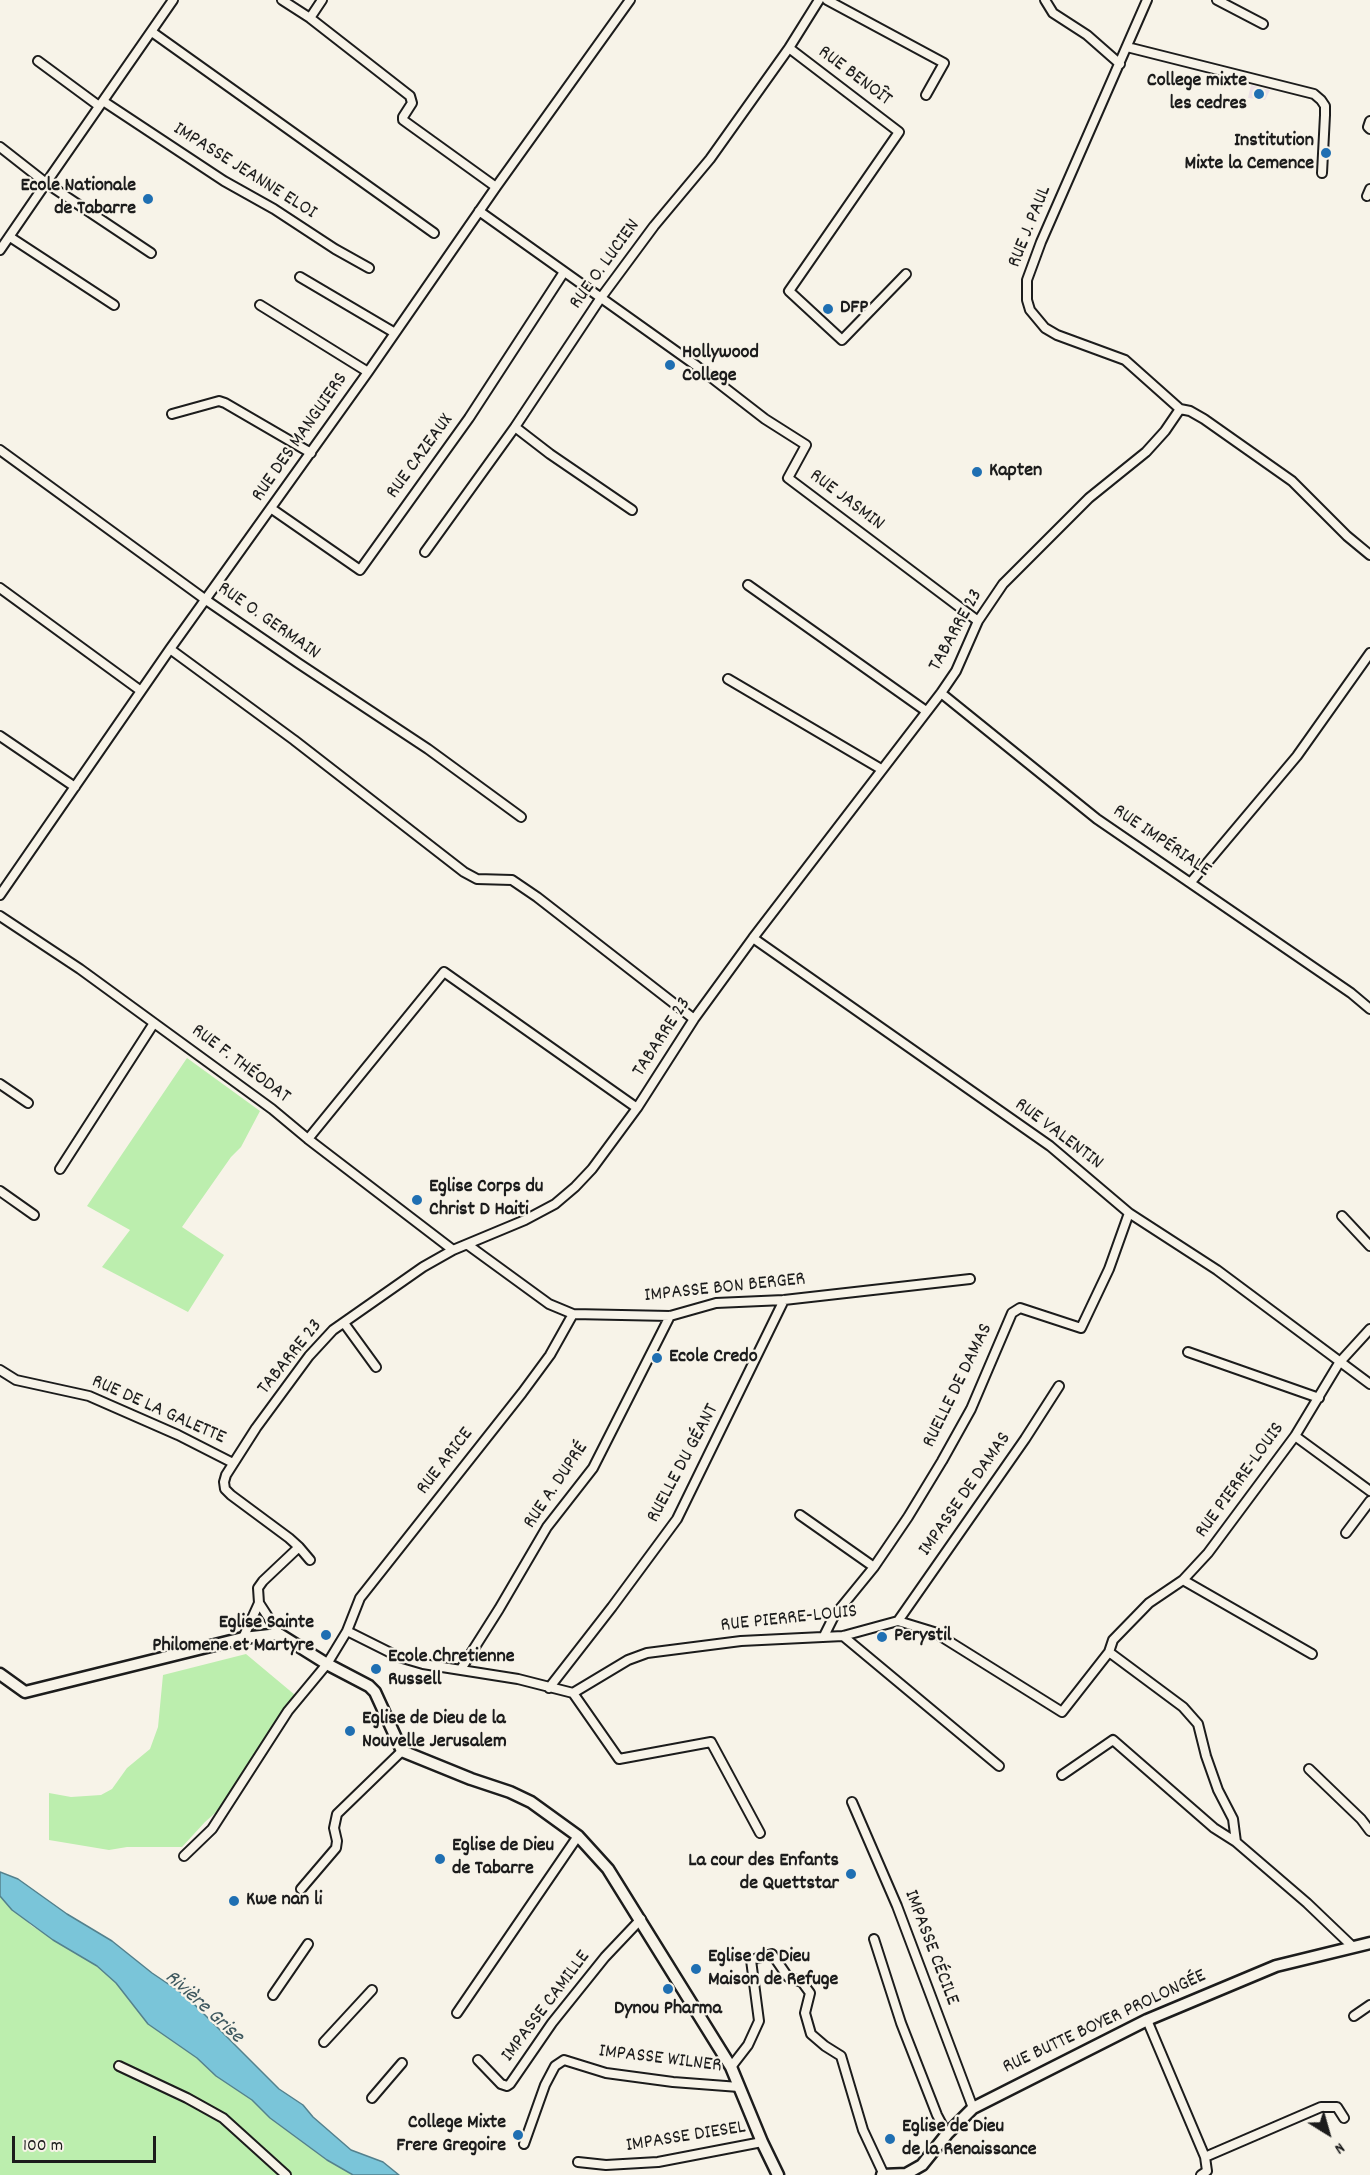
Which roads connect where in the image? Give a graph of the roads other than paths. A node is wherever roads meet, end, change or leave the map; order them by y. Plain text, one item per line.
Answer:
1 (173, 0) edge
2 (282, 0) edge
3 (322, 0) edge
4 (630, 0) edge
5 (819, 0) edge
6 (827, 0) edge
7 (1045, 0) edge
8 (1147, 0) edge
9 (1217, 0) edge
10 (310, 18) junction
11 (1263, 24) dead end
12 (152, 32) junction
13 (1127, 47) junction
14 (789, 48) junction
15 (38, 61) dead end
16 (1120, 64) junction
17 (926, 95) dead end
18 (101, 103) junction
19 (1370, 121) edge
20 (1370, 129) edge
21 (0, 147) edge
22 (1322, 173) dead end
23 (46, 183) junction
24 (495, 187) junction
25 (478, 211) junction
26 (434, 233) dead end
27 (10, 237) junction
28 (0, 250) edge
29 (151, 253) dead end
30 (369, 268) dead end
31 (564, 272) junction
32 (906, 274) dead end
33 (300, 277) dead end
34 (600, 299) junction
35 (114, 305) dead end
36 (260, 305) dead end
37 (395, 333) junction
38 (368, 372) junction
39 (1180, 409) junction
40 (172, 414) dead end
41 (515, 427) junction
42 (0, 450) edge
43 (311, 453) junction
44 (272, 509) junction
45 (632, 510) dead end
46 (425, 552) dead end
47 (1370, 555) edge
48 (748, 585) dead end
49 (0, 588) edge
50 (206, 600) junction
51 (978, 621) junction
52 (170, 650) junction
53 (1370, 652) edge
54 (728, 679) dead end
55 (141, 691) junction
56 (941, 693) junction
57 (926, 711) junction
58 (0, 736) edge
59 (881, 769) junction
60 (75, 787) junction
61 (521, 817) dead end
62 (1191, 882) junction
63 (0, 895) edge
64 (0, 916) edge
65 (753, 938) junction
66 (1370, 1009) edge
67 (694, 1019) junction
68 (154, 1023) junction
69 (0, 1084) edge
70 (28, 1103) dead end
71 (638, 1108) junction
72 (308, 1139) junction
73 (60, 1169) dead end
74 (0, 1191) edge
75 (1129, 1213) junction
76 (34, 1215) dead end
77 (1342, 1216) dead end
78 (468, 1245) junction
79 (1370, 1246) edge
80 (453, 1250) junction
81 (970, 1279) dead end
82 (784, 1300) junction
83 (573, 1314) junction
84 (670, 1316) junction
85 (344, 1323) junction
86 (1370, 1329) edge
87 (1188, 1353) dead end
88 (1339, 1363) junction
89 (376, 1367) dead end
90 (0, 1370) edge
91 (1370, 1384) edge
92 (1059, 1386) dead end
93 (1319, 1398) junction
94 (1295, 1436) junction
95 (233, 1463) junction
96 (1370, 1491) edge
97 (1370, 1501) edge
98 (800, 1515) dead end
99 (1346, 1533) dead end
100 (299, 1547) junction
101 (310, 1560) dead end
102 (874, 1567) junction
103 (1183, 1580) junction
104 (259, 1604) junction
105 (898, 1622) junction
106 (347, 1631) junction
107 (279, 1634) junction
108 (824, 1636) junction
109 (843, 1636) junction
110 (243, 1638) junction
111 (1109, 1652) junction
112 (1312, 1654) dead end
113 (327, 1664) junction
114 (461, 1669) junction
115 (0, 1674) edge
116 (549, 1688) junction
117 (573, 1693) junction
118 (402, 1751) junction
119 (999, 1766) dead end
120 (1309, 1769) dead end
121 (1062, 1775) dead end
122 (852, 1802) dead end
123 (1370, 1831) edge
124 (760, 1833) dead end
125 (578, 1836) junction
126 (1236, 1842) junction
127 (184, 1856) dead end
128 (301, 1889) dead end
129 (641, 1919) junction
130 (874, 1939) dead end
131 (1370, 1943) edge
132 (308, 1944) dead end
133 (1353, 1947) junction
134 (372, 1990) dead end
135 (273, 1995) dead end
136 (1370, 2005) edge
137 (457, 2013) dead end
138 (1354, 2016) dead end
139 (1147, 2020) junction
140 (324, 2042) dead end
141 (478, 2060) dead end
142 (402, 2063) dead end
143 (119, 2066) dead end
144 (731, 2067) junction
145 (739, 2086) junction
146 (372, 2098) dead end
147 (973, 2108) junction
148 (1344, 2118) dead end
149 (946, 2134) junction
150 (762, 2142) junction
151 (524, 2144) dead end
152 (1204, 2157) junction
153 (578, 2162) dead end
154 (286, 2175) edge
155 (778, 2175) edge
156 (883, 2175) edge
157 (907, 2175) edge
158 (1201, 2175) edge

1 - 12 street
2 - 10 street
3 - 10 street
4 - 24 street, RUE DES MANGUIERS
5 - 14 street, RUE O. LUCIEN
6 - 17 street
7 - 16 street
8 - 13 street, RUE J. PAUL
9 - 11 street
10 - 24 street
12 - 18 street
12 - 26 street
13 - 16 street, RUE J. PAUL
13 - 22 street
14 - 32 street, RUE BENOÎT
14 - 34 street, RUE O. LUCIEN
15 - 18 street, IMPASSE JEANNE ELOI
16 - 39 street, RUE J. PAUL
18 - 23 street
18 - 30 street, IMPASSE JEANNE ELOI
19 - 20 street
21 - 23 street
23 - 27 street
23 - 29 street
24 - 25 street, RUE DES MANGUIERS
25 - 31 street, RUE JASMIN
25 - 37 street, RUE DES MANGUIERS
27 - 28 street
27 - 35 street
31 - 34 street, RUE JASMIN
31 - 44 street, RUE CAZEAUX
33 - 37 street
34 - 41 street, RUE O. LUCIEN
34 - 51 street, RUE JASMIN
36 - 38 street
37 - 38 street, RUE DES MANGUIERS
38 - 43 street, RUE DES MANGUIERS
39 - 47 street, RUE J. PAUL
39 - 51 street, TABARRE 23
40 - 43 street
41 - 45 street
41 - 46 street, RUE O. LUCIEN
42 - 50 street, RUE O. GERMAIN
43 - 44 street, RUE DES MANGUIERS
44 - 50 street, RUE DES MANGUIERS
48 - 57 street
49 - 55 street
50 - 52 street, RUE DES MANGUIERS
50 - 61 street, RUE O. GERMAIN
51 - 56 street, TABARRE 23
52 - 55 street, RUE DES MANGUIERS
52 - 67 street
53 - 62 street
54 - 59 street
55 - 60 street, RUE DES MANGUIERS
56 - 57 street, TABARRE 23
56 - 62 street, RUE IMPÉRIALE
57 - 59 street, TABARRE 23
58 - 60 street
59 - 65 street, TABARRE 23
60 - 63 street, RUE DES MANGUIERS
62 - 66 street, RUE IMPÉRIALE
64 - 68 street, RUE F. THÉODAT
65 - 67 street, TABARRE 23
65 - 75 street, RUE VALENTIN
67 - 71 street, TABARRE 23
68 - 72 street, RUE F. THÉODAT
68 - 73 street
69 - 70 street
71 - 72 street
71 - 78 street, TABARRE 23
72 - 80 street, RUE F. THÉODAT
74 - 76 street
75 - 88 street, RUE VALENTIN
75 - 102 street, RUELLE DE DAMAS
77 - 79 street
78 - 80 street, TABARRE 23
78 - 83 street, IMPASSE BON BERGER
80 - 85 street, TABARRE 23
81 - 82 street, IMPASSE BON BERGER
82 - 84 street, IMPASSE BON BERGER
82 - 116 street, RUELLE DU GÉANT
83 - 84 street, IMPASSE BON BERGER
83 - 106 street, RUE ARICE
84 - 114 street, RUE A. DUPRÉ
85 - 89 street
85 - 95 street, TABARRE 23
86 - 88 street, RUE PIERRE-LOUIS
87 - 93 street
88 - 91 street, RUE VALENTIN
88 - 93 street, RUE PIERRE-LOUIS
90 - 95 street, RUE DE LA GALETTE
92 - 105 street, IMPASSE DE DAMAS
93 - 94 street, RUE PIERRE-LOUIS
94 - 96 street
94 - 103 street, RUE PIERRE-LOUIS
95 - 100 street, TABARRE 23
97 - 99 street
98 - 102 street
100 - 101 street
100 - 104 street
102 - 108 street, RUELLE DE DAMAS
103 - 111 street, RUE PIERRE-LOUIS
103 - 112 street
104 - 107 street
104 - 110 street
105 - 109 street, RUE PIERRE-LOUIS
105 - 111 street, RUE PIERRE-LOUIS
106 - 113 street
106 - 114 street
107 - 110 street
107 - 113 street
108 - 109 street, RUE PIERRE-LOUIS
108 - 117 street, RUE PIERRE-LOUIS
109 - 119 street
110 - 115 street
111 - 126 street
113 - 118 street
113 - 127 street
114 - 116 street
116 - 117 street
117 - 124 street
118 - 125 street
118 - 128 street
120 - 123 street
121 - 126 street
122 - 147 street, IMPASSE CÉCILE
125 - 129 street
125 - 137 street
126 - 133 street
129 - 141 street, IMPASSE CAMILLE
129 - 144 street
130 - 149 street
131 - 133 street, RUE BUTTE BOYER PROLONGÉE
132 - 135 street
133 - 139 street, RUE BUTTE BOYER PROLONGÉE
134 - 140 street
136 - 138 street
139 - 147 street, RUE BUTTE BOYER PROLONGÉE
139 - 152 street
142 - 146 street
143 - 154 street
144 - 145 street
144 - 156 street
145 - 150 street
145 - 151 street, IMPASSE WILNER
147 - 149 street, RUE BUTTE BOYER PROLONGÉE
148 - 152 street
149 - 157 street, RUE BUTTE BOYER PROLONGÉE
150 - 153 street, IMPASSE DIESEL
150 - 155 street
152 - 158 street
156 - 157 street, RUE BUTTE BOYER PROLONGÉE

